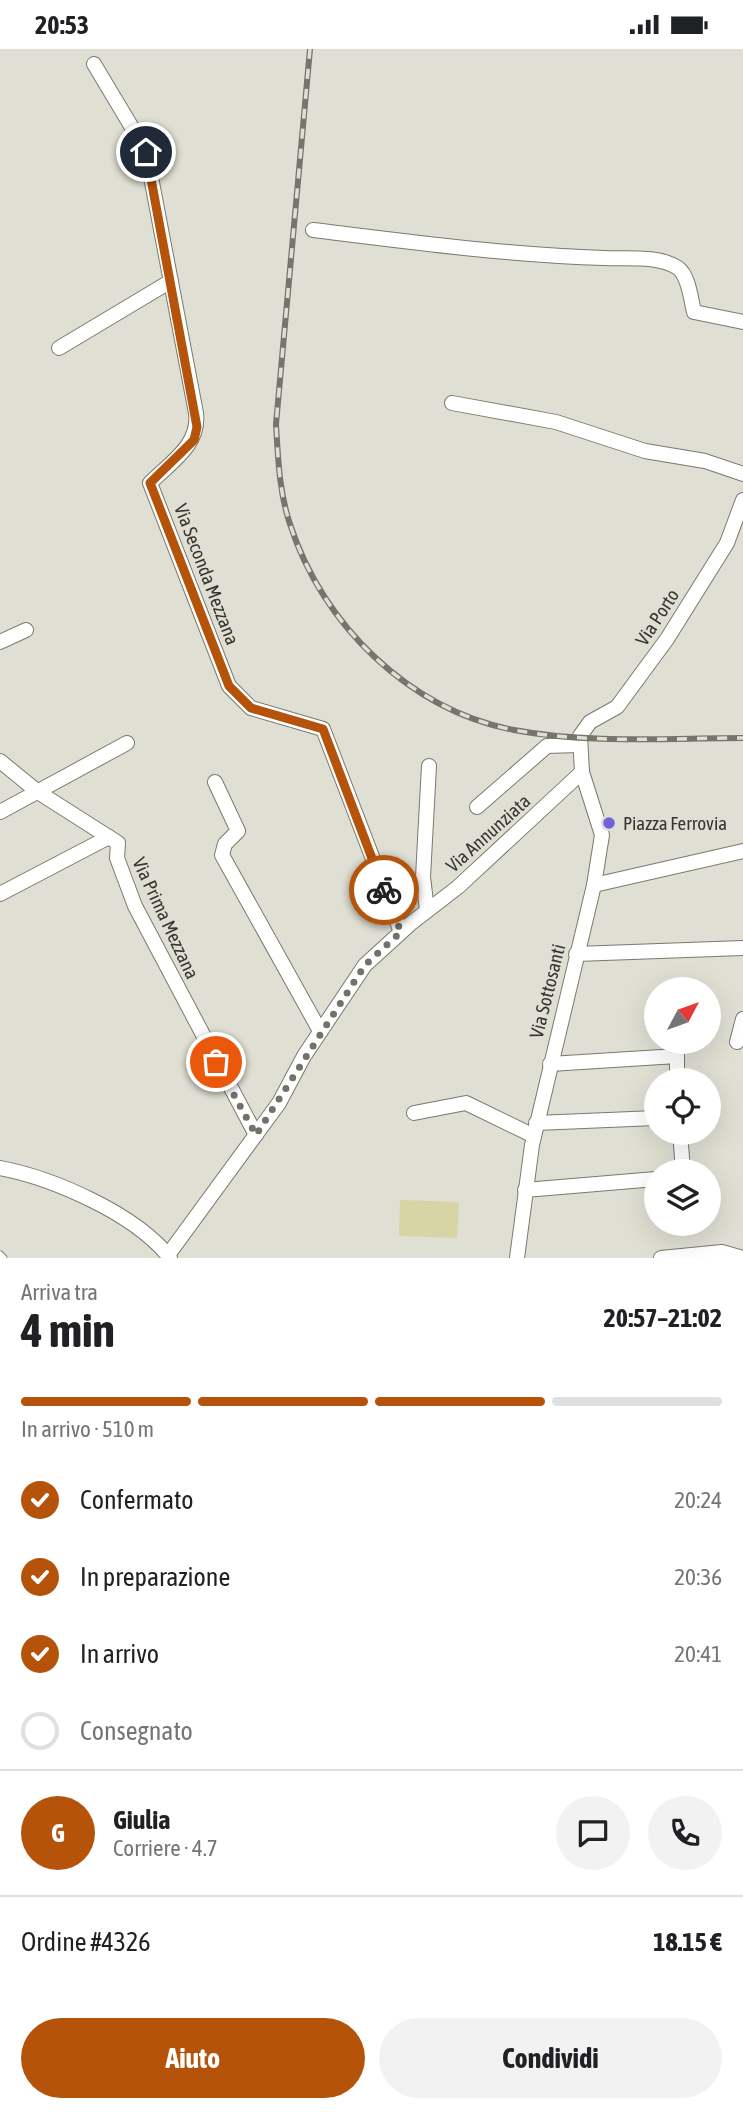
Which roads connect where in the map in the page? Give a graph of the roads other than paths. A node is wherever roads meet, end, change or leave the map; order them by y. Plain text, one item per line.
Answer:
1 (94, 64) dead end
2 (313, 230) dead end
3 (171, 281) junction
4 (743, 322) edge
5 (59, 348) dead end
6 (452, 403) dead end
7 (743, 474) edge
8 (743, 500) edge
9 (26, 630) dead end
10 (0, 642) edge
11 (579, 741) junction
12 (127, 743) dead end
13 (0, 761) edge
14 (429, 767) dead end
15 (582, 772) junction
16 (215, 782) dead end
17 (38, 792) junction
18 (477, 807) dead end
19 (0, 812) edge
20 (109, 837) junction
21 (742, 856) edge
22 (594, 884) junction
23 (0, 894) edge
24 (427, 910) junction
25 (401, 932) junction
26 (743, 948) edge
27 (576, 954) junction
28 (743, 1019) edge
29 (320, 1031) junction
30 (737, 1042) dead end
31 (550, 1063) junction
32 (677, 1068) edge
33 (414, 1113) dead end
34 (644, 1119) edge
35 (535, 1129) junction
36 (256, 1135) junction
37 (0, 1168) edge
38 (644, 1180) edge
39 (526, 1189) junction
40 (167, 1257) edge
41 (517, 1258) edge
42 (661, 1258) edge
43 (743, 1258) edge

1 - 3 street, Via Seconda Mezzana
2 - 4 street
3 - 5 street
3 - 25 street, Via Seconda Mezzana
6 - 7 street
8 - 11 street, Via Porto
9 - 10 street
11 - 15 street
11 - 18 street
12 - 17 street
13 - 17 street
14 - 24 street
15 - 22 street
15 - 24 street, Via Annunziata
16 - 29 street
17 - 19 street
17 - 20 street
20 - 23 street
20 - 36 street, Via Prima Mezzana
21 - 22 street
22 - 27 street, Via Sottosanti
24 - 25 street, Via Annunziata
25 - 29 street, Via Annunziata
26 - 27 street
27 - 31 street, Via Sottosanti
28 - 30 street
29 - 36 street, Via Annunziata
31 - 32 street
31 - 35 street, Via Sottosanti
33 - 35 street
34 - 35 street
35 - 39 street, Via Sottosanti
36 - 40 street, Via Annunziata
37 - 40 street
38 - 39 street
39 - 41 street, Via Sottosanti
42 - 43 street

